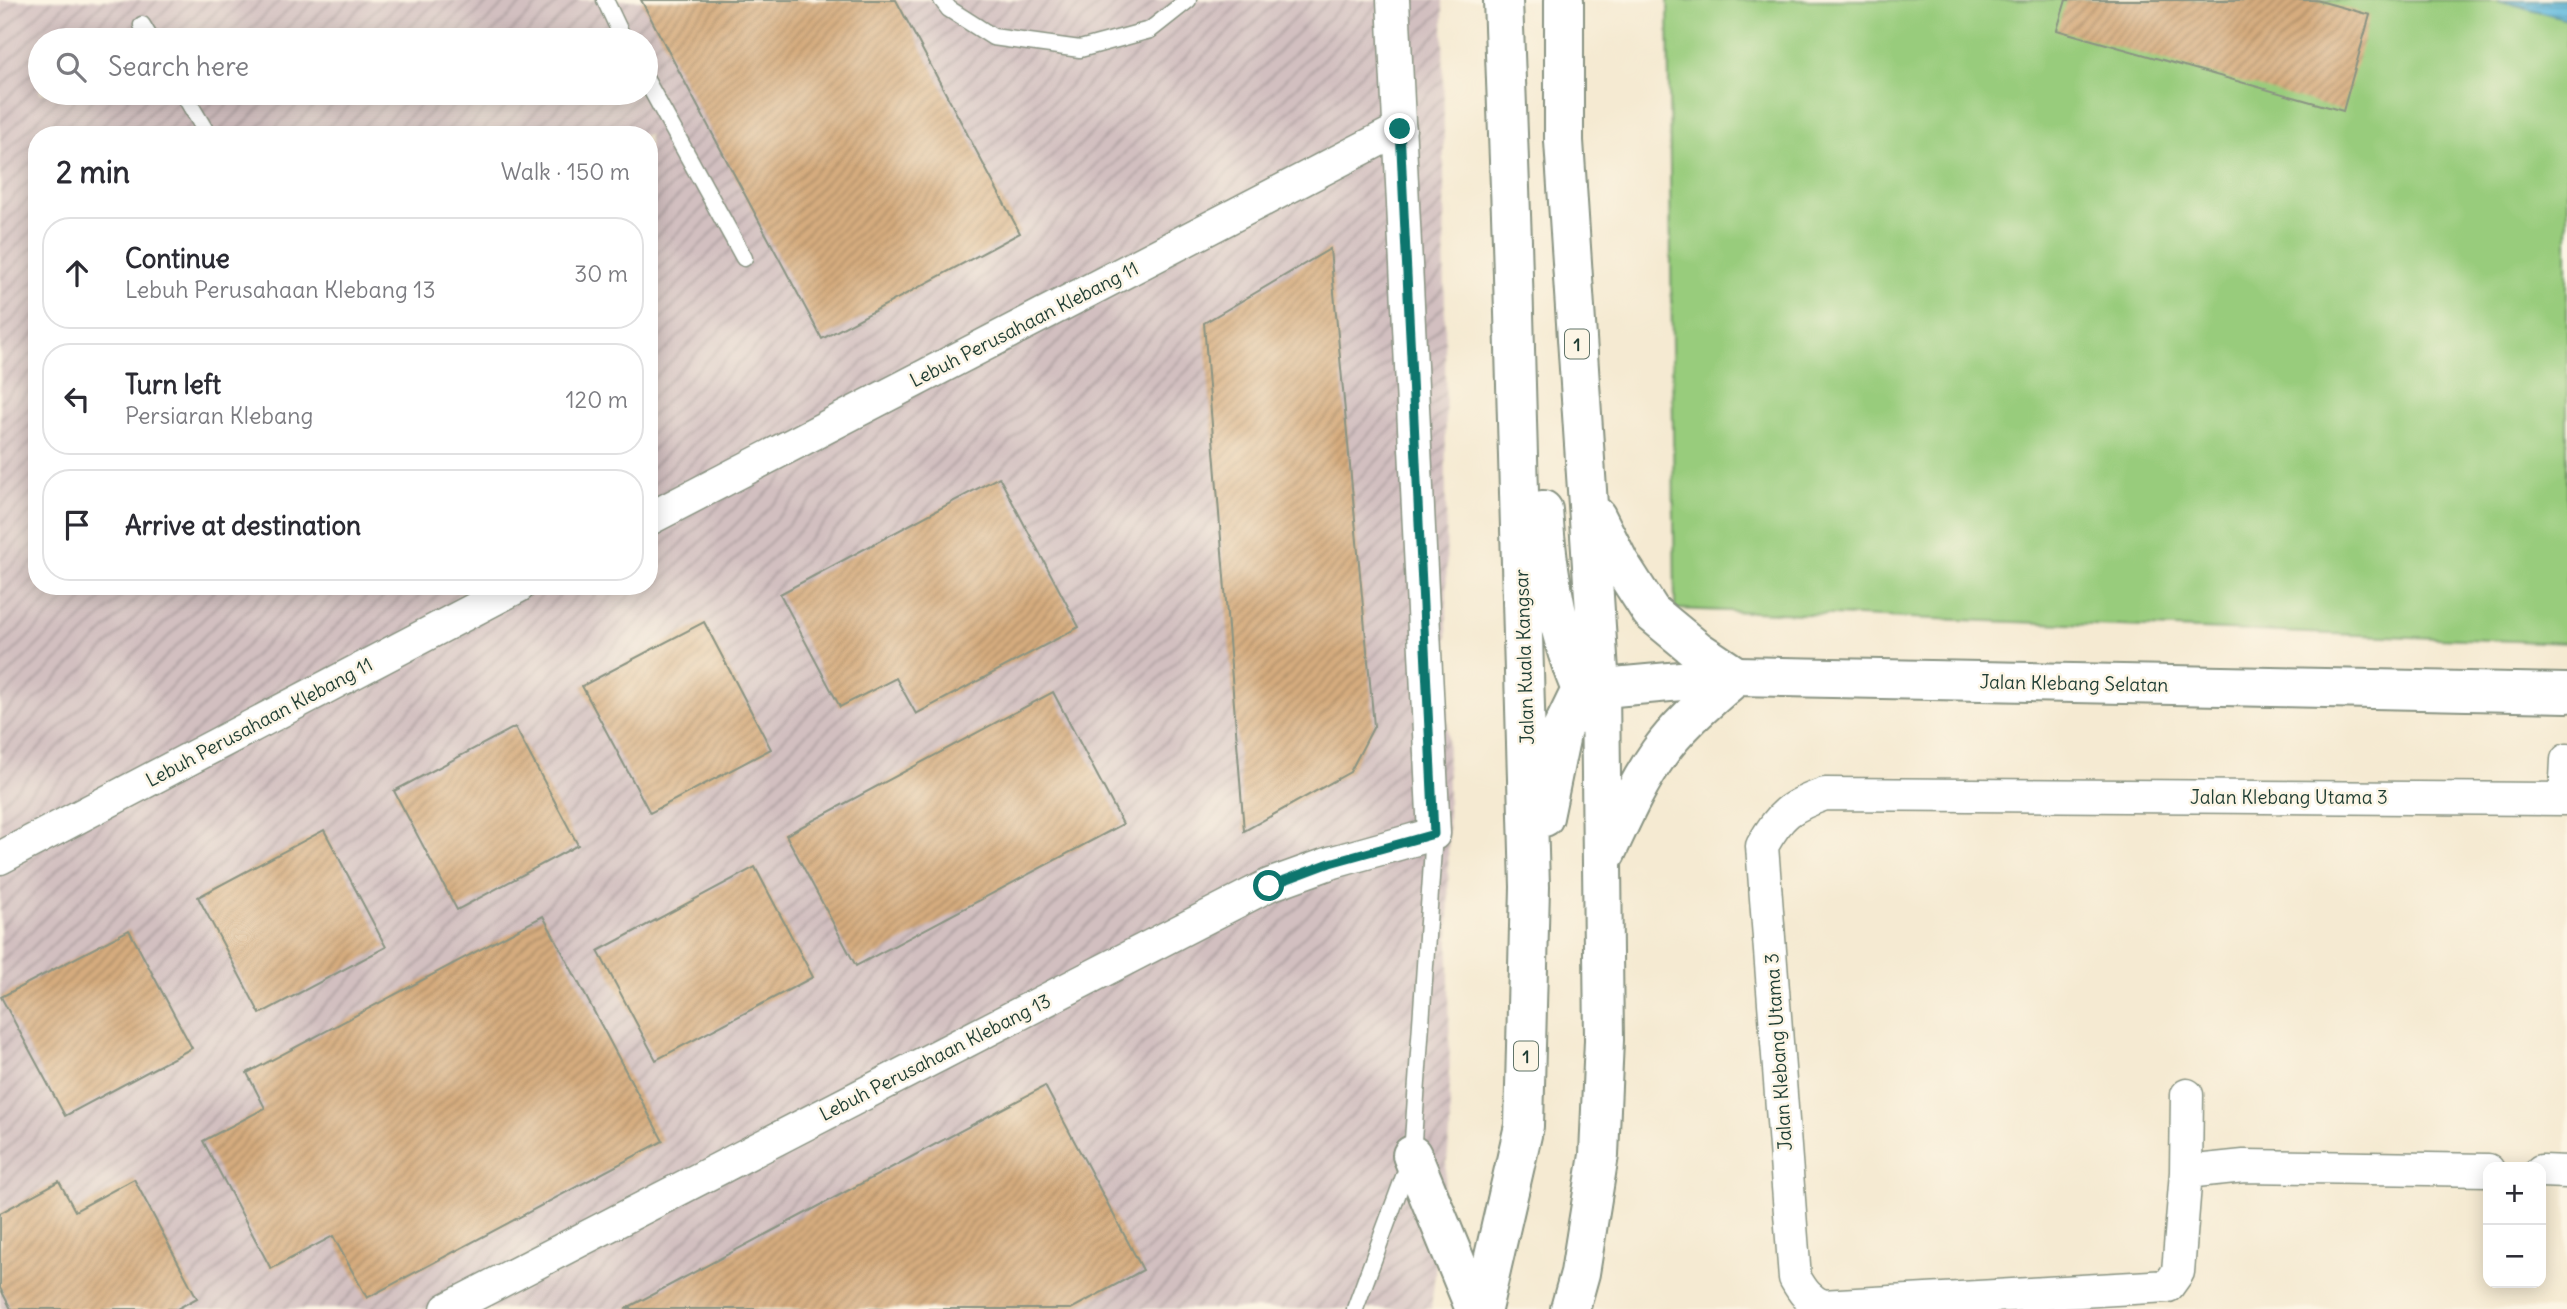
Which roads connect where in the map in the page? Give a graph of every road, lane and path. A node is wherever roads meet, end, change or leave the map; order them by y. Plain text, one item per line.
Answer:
1 (605, 0) edge
2 (942, 0) edge
3 (1188, 0) edge
4 (1393, 0) edge
5 (1503, 0) edge
6 (1564, 0) edge
7 (142, 25) dead end
8 (144, 28) edge
9 (618, 28) edge
10 (658, 102) edge
11 (190, 105) edge
12 (203, 126) edge
13 (1400, 129) junction
14 (1512, 241) junction
15 (744, 258) dead end
16 (1588, 500) junction
17 (658, 514) edge
18 (483, 595) edge
19 (1736, 676) junction
20 (1590, 689) junction
21 (2567, 693) edge
22 (2567, 760) edge
23 (2566, 799) edge
24 (1434, 834) junction
25 (0, 858) edge
26 (1602, 862) junction
27 (1530, 887) junction
28 (2187, 1095) dead end
29 (1412, 1155) junction
30 (2483, 1170) edge
31 (2186, 1171) junction
32 (2546, 1171) edge
33 (2567, 1171) edge
34 (447, 1309) edge
35 (1356, 1309) edge
36 (1475, 1309) edge
37 (1482, 1309) edge
38 (1570, 1309) edge

1 - 9 lane
2 - 3 lane
4 - 13 street
5 - 14 main road, Jalan Kuala Kangsar / 1
6 - 16 main road, 1
7 - 8 lane
10 - 15 lane
11 - 12 lane
13 - 17 street, Lebuh Perusahaan Klebang 11
13 - 24 street
14 - 20 main road
14 - 27 main road, Jalan Kuala Kangsar / 1
16 - 19 main road
16 - 20 main road, 1
18 - 25 street, Lebuh Perusahaan Klebang 11
19 - 20 main road, Jalan Klebang Selatan
19 - 21 main road, Jalan Klebang Selatan
19 - 26 main road
20 - 26 main road, 1
20 - 27 main road
22 - 23 street
23 - 31 street, Jalan Klebang Utama 3
24 - 29 lane
24 - 34 street, Lebuh Perusahaan Klebang 13
26 - 38 main road, 1
27 - 37 main road, Jalan Kuala Kangsar / 1
28 - 31 street
29 - 35 lane
29 - 36 main road
30 - 31 street
32 - 33 street

